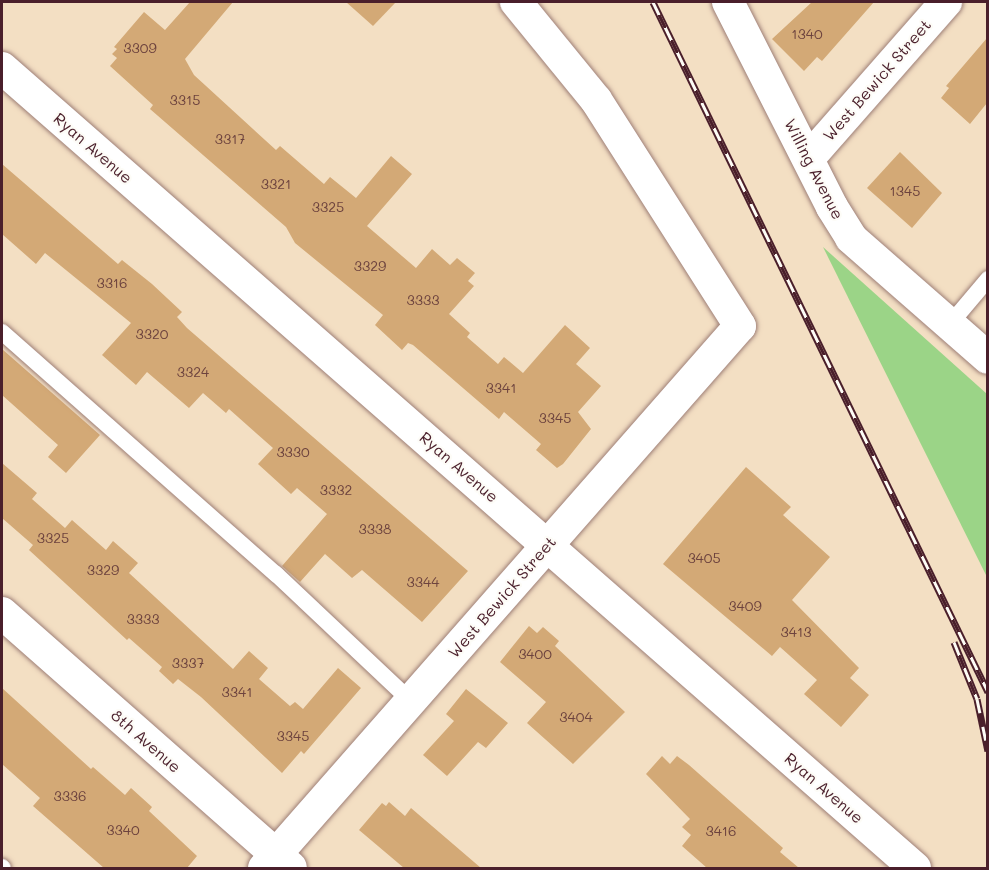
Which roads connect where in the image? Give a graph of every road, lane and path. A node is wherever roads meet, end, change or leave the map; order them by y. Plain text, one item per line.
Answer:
1 (516, 2) edge
2 (728, 2) edge
3 (946, 2) edge
4 (2, 68) edge
5 (809, 158) junction
6 (987, 279) edge
7 (950, 324) junction
8 (2, 332) edge
9 (987, 358) edge
10 (548, 545) junction
11 (2, 613) edge
12 (411, 701) junction
13 (277, 864) edge
14 (915, 868) edge

1 - 10 street, West Bewick Street
2 - 5 street, Willing Avenue
3 - 5 street, West Bewick Street
4 - 10 street, Ryan Avenue
5 - 7 street, Willing Avenue
6 - 7 lane
7 - 9 street, Willing Avenue
8 - 12 lane
10 - 12 street, West Bewick Street
10 - 14 street, Ryan Avenue
11 - 13 street, 8th Avenue
12 - 13 street, West Bewick Street

